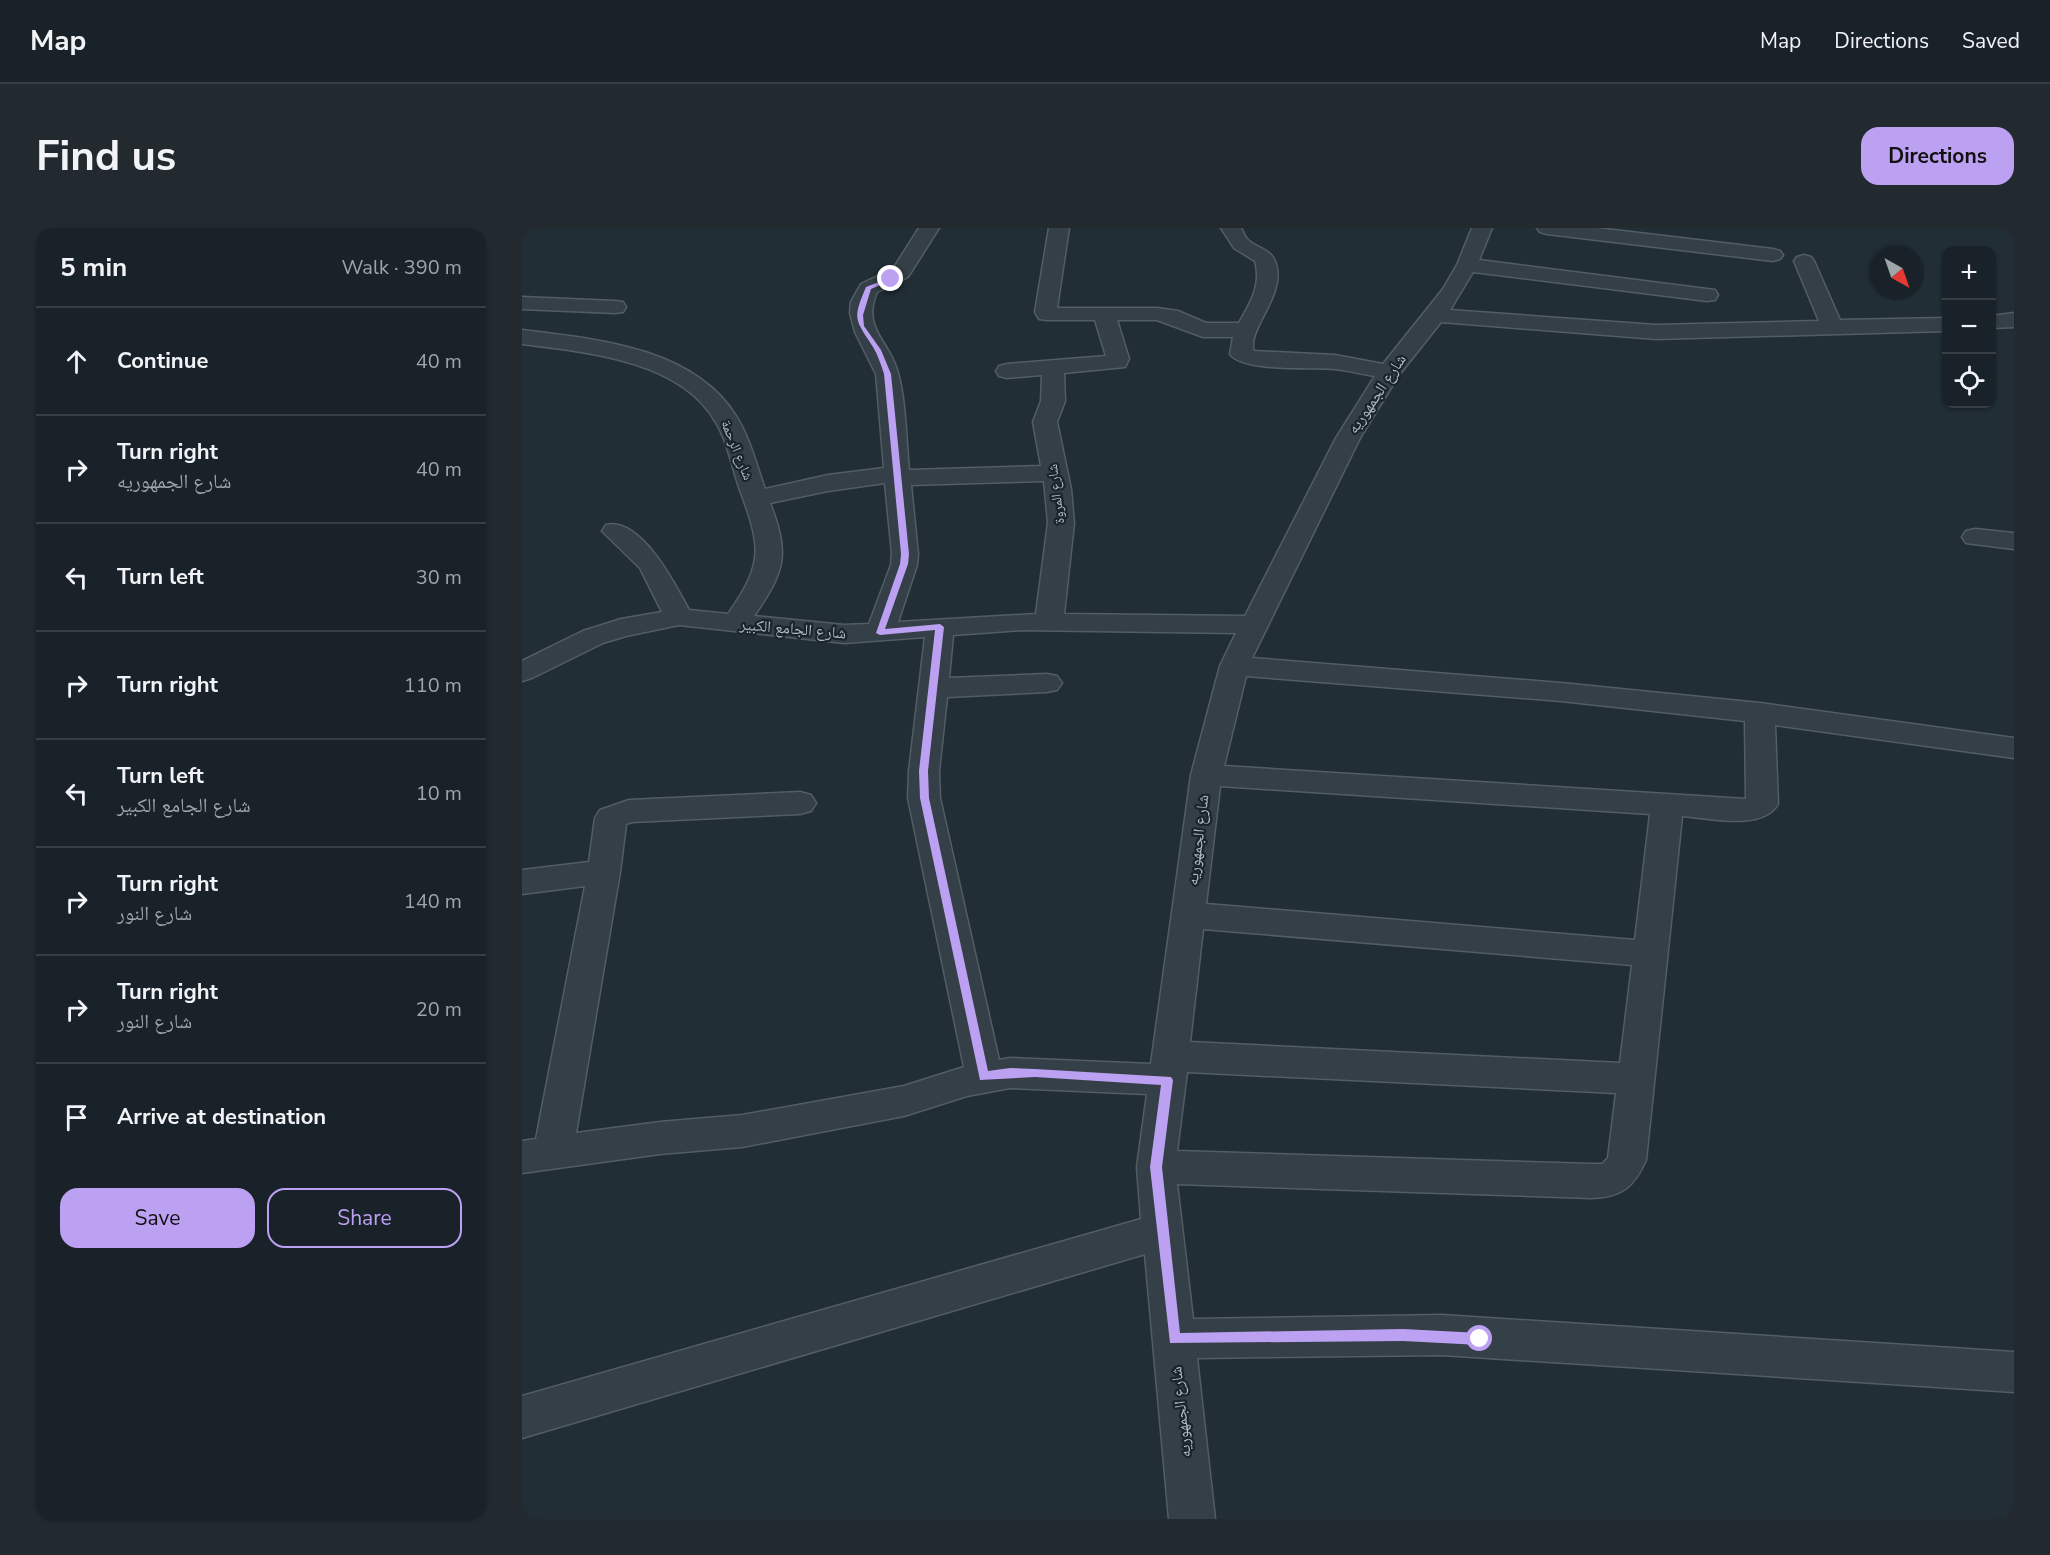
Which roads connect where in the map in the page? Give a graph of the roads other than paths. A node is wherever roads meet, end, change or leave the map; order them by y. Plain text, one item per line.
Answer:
1 (929, 228) edge
2 (1059, 228) edge
3 (1231, 228) edge
4 (1482, 228) edge
5 (1547, 228) edge
6 (1773, 255) dead end
7 (1804, 261) dead end
8 (1467, 265) junction
9 (1707, 295) dead end
10 (522, 303) edge
11 (615, 307) dead end
12 (1104, 314) junction
13 (1435, 315) junction
14 (2014, 321) edge
15 (1996, 322) edge
16 (1942, 324) edge
17 (1832, 327) junction
18 (1245, 330) junction
19 (522, 337) edge
20 (1053, 368) junction
21 (1007, 371) dead end
22 (1389, 372) junction
23 (1054, 472) junction
24 (897, 476) junction
25 (756, 498) junction
26 (615, 531) dead end
27 (1975, 537) dead end
28 (2014, 541) edge
29 (679, 617) junction
30 (1049, 622) junction
31 (736, 623) junction
32 (1255, 625) junction
33 (940, 627) junction
34 (880, 633) junction
35 (1234, 666) junction
36 (522, 672) edge
37 (1047, 683) dead end
38 (933, 688) junction
39 (1761, 713) junction
40 (2014, 748) edge
41 (1206, 775) junction
42 (800, 803) dead end
43 (1667, 806) junction
44 (604, 872) junction
45 (522, 882) edge
46 (1188, 915) junction
47 (1650, 954) junction
48 (1169, 1068) junction
49 (984, 1076) junction
50 (1636, 1078) junction
51 (538, 1155) edge
52 (1156, 1167) junction
53 (1163, 1231) junction
54 (1174, 1339) junction
55 (2014, 1372) edge
56 (522, 1417) edge
57 (1192, 1519) edge

1 - 24 street
2 - 12 street
3 - 18 street
4 - 8 street, شارع الجمهوريه
5 - 6 street
7 - 17 street
8 - 9 street
8 - 13 street, شارع الجمهوريه
10 - 11 street
12 - 18 street
12 - 20 street
13 - 17 street
13 - 22 street, شارع الجمهوريه
14 - 15 street
16 - 17 street
18 - 22 street
19 - 25 street, شارع الرحمة
20 - 21 street
20 - 23 street, شارع المروة
22 - 32 street, شارع الجمهوريه
23 - 24 street
23 - 30 street, شارع المروة
24 - 25 street
24 - 34 street
25 - 31 street, شارع الرحمة
26 - 29 street
27 - 28 street
29 - 31 street, شارع الجامع الكبير
29 - 36 street, شارع الجامع الكبير
30 - 32 street, شارع الجامع الكبير
30 - 33 street, شارع الجامع الكبير
31 - 34 street, شارع الجامع الكبير
32 - 35 street, شارع الجمهوريه
33 - 34 street, شارع الجامع الكبير
33 - 38 street
35 - 39 street
35 - 41 street, شارع الجمهوريه
37 - 38 street
38 - 49 street
39 - 40 street
39 - 43 street
41 - 43 street
41 - 46 street, شارع الجمهوريه
42 - 44 street
43 - 47 street
44 - 45 street
44 - 51 street
46 - 47 street
46 - 48 street, شارع الجمهوريه
47 - 50 street
48 - 49 street
48 - 50 street
48 - 52 street, شارع الجمهوريه
49 - 51 street
50 - 52 street
52 - 53 street, شارع الجمهوريه
53 - 54 street, شارع الجمهوريه
53 - 56 street
54 - 55 street
54 - 57 street, شارع الجمهوريه

